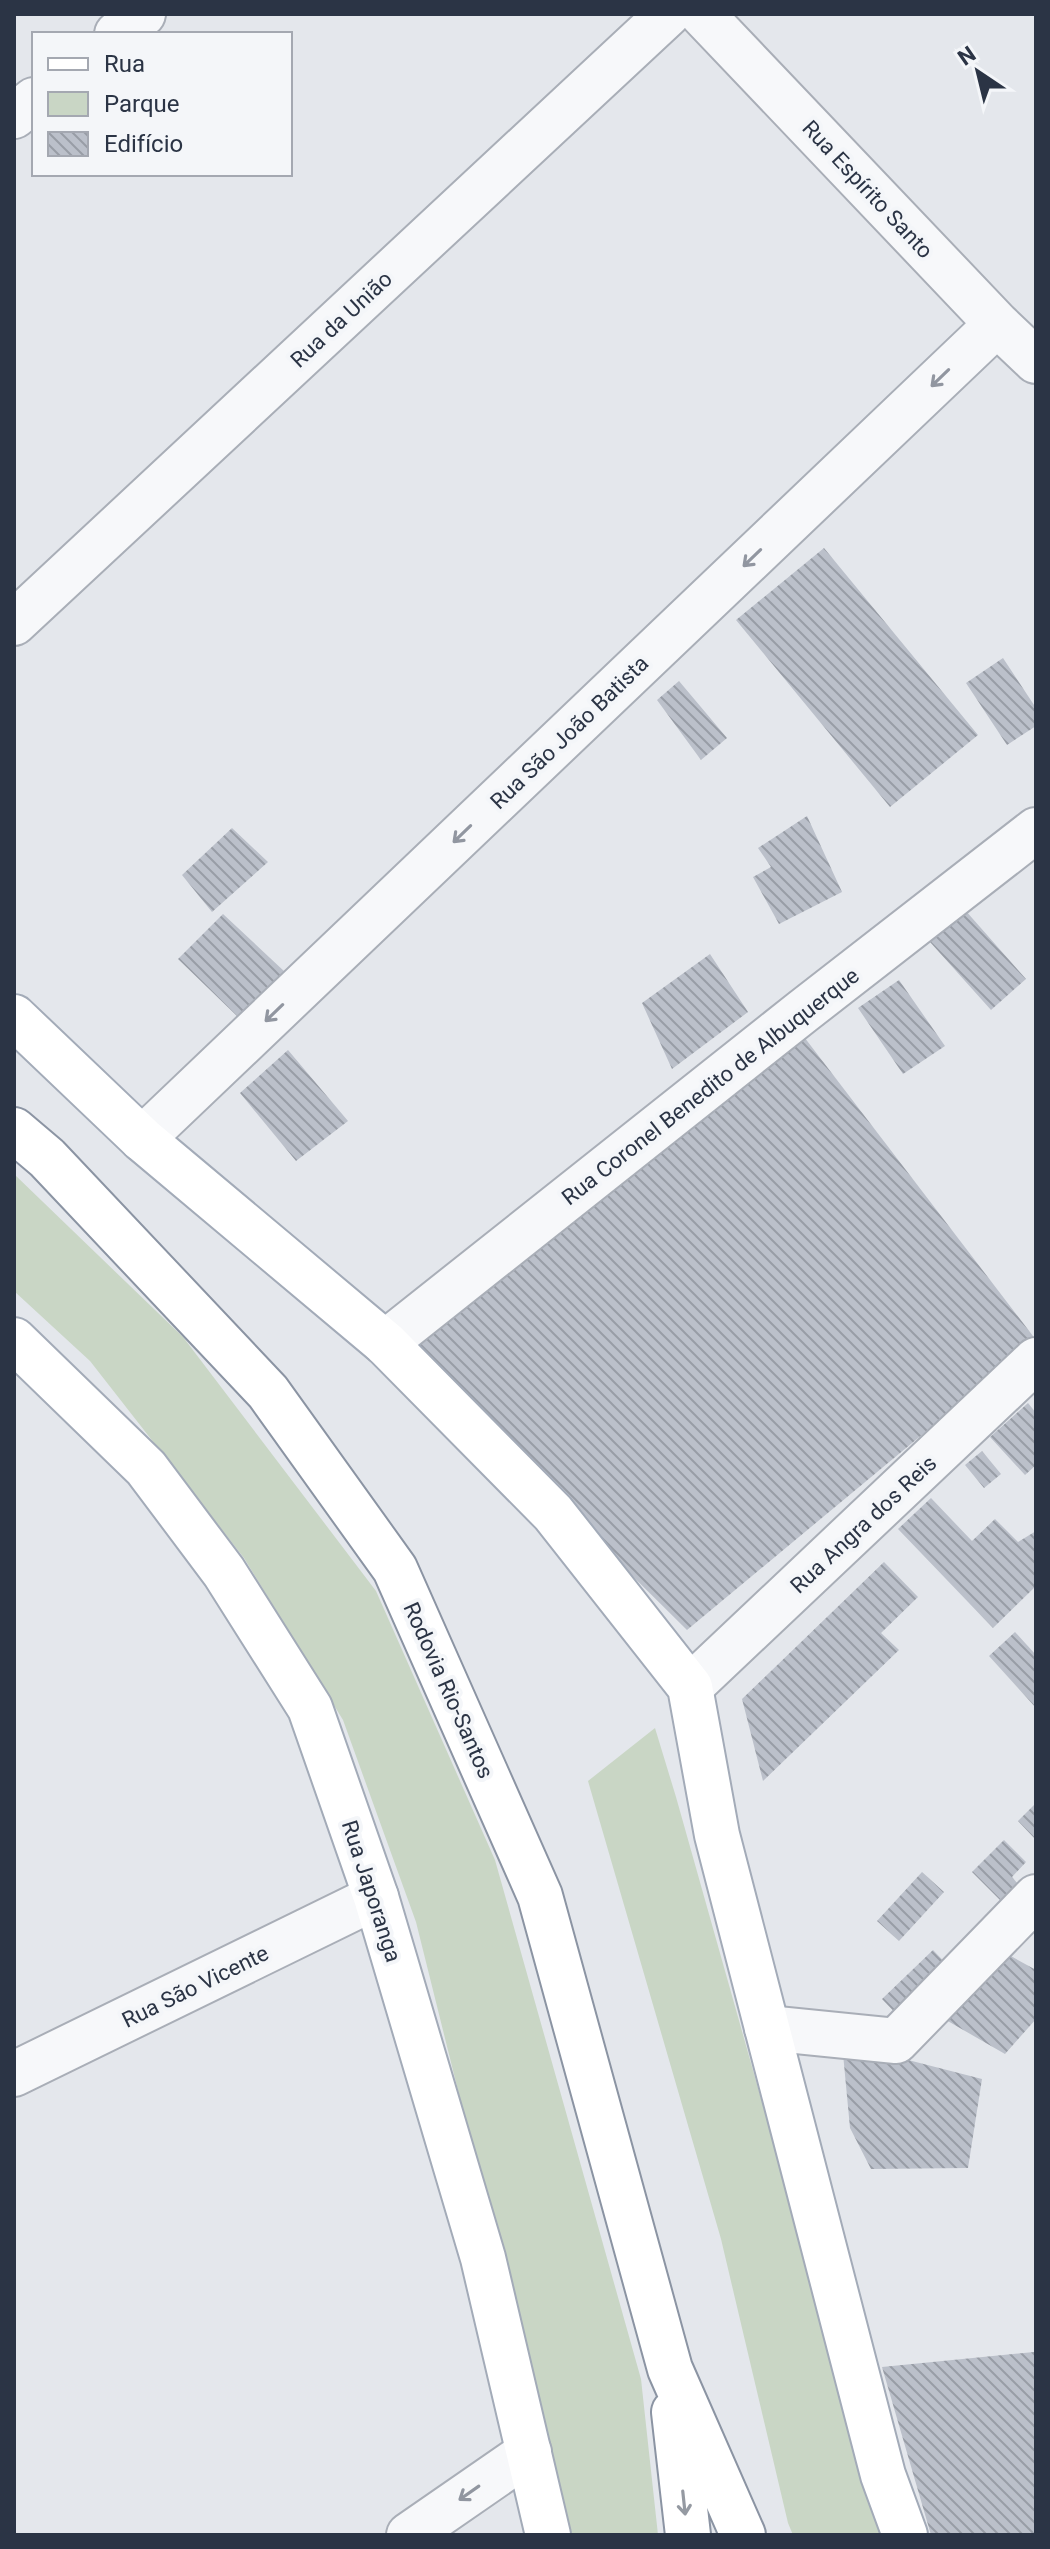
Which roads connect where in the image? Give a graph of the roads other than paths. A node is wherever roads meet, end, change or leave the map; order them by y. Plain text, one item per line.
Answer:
1 (143, 14) edge
2 (668, 14) edge
3 (702, 14) edge
4 (120, 32) edge
5 (32, 102) edge
6 (14, 116) edge
7 (997, 324) junction
8 (1036, 361) edge
9 (14, 623) edge
10 (1036, 830) edge
11 (14, 1017) edge
12 (14, 1130) edge
13 (142, 1139) junction
14 (14, 1340) edge
15 (385, 1343) junction
16 (1036, 1360) edge
17 (690, 1687) junction
18 (376, 1897) junction
19 (1036, 1897) edge
20 (767, 2028) junction
21 (14, 2074) edge
22 (670, 2369) junction
23 (529, 2452) junction
24 (546, 2534) edge
25 (409, 2535) edge
26 (688, 2535) edge
27 (743, 2535) edge
28 (905, 2535) edge

1 - 4 street
2 - 9 street, Rua da União
3 - 7 street, Rua Espírito Santo
5 - 6 street
7 - 8 street, Rua Espírito Santo
7 -> 13 street, Rua São João Batista
10 - 15 street, Rua Coronel Benedito de Albuquerque
11 - 13 main road
12 - 22 main road, Rodovia Rio-Santos
13 - 15 main road
14 - 18 main road, Rua Japoranga
15 - 17 main road
16 - 17 street, Rua Angra dos Reis
17 - 20 main road
18 - 21 street, Rua São Vicente
18 - 23 main road, Rua Japoranga
19 - 20 street
20 - 28 main road
22 -> 26 main road, Rodovia Rio-Santos
22 - 27 main road, Rodovia Rio-Santos
23 - 24 main road, Rua Japoranga
23 -> 25 street

